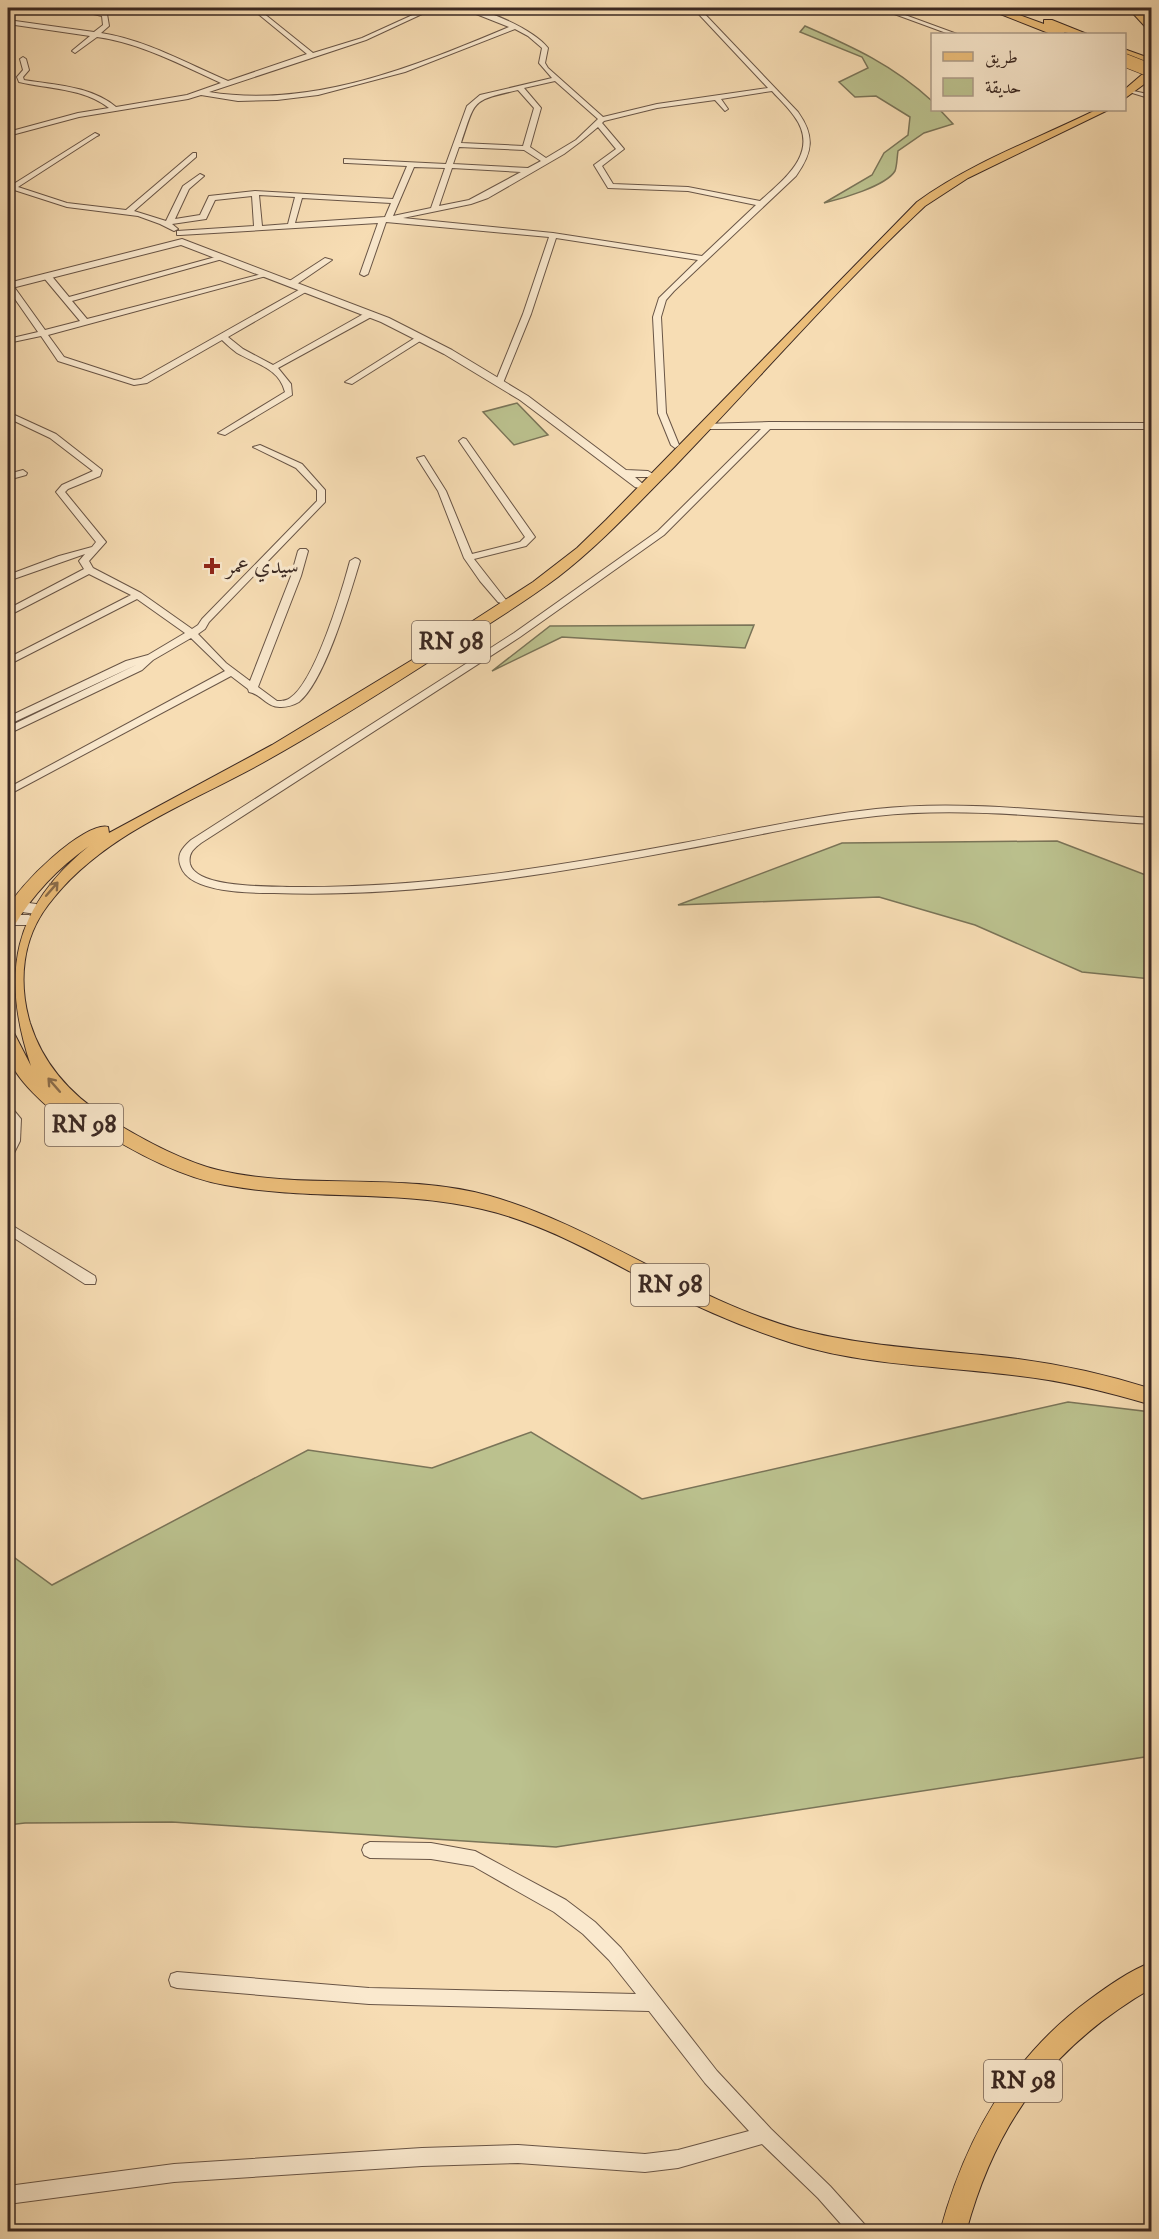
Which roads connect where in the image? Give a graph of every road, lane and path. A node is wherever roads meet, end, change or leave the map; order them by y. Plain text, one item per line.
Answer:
1 (71, 8) edge
2 (254, 8) edge
3 (432, 8) edge
4 (464, 8) edge
5 (696, 8) edge
6 (880, 8) edge
7 (992, 8) edge
8 (1012, 8) edge
9 (1132, 8) edge
10 (8, 22) edge
11 (514, 27) junction
12 (1152, 31) edge
13 (98, 33) junction
14 (951, 33) edge
15 (1057, 33) edge
16 (1078, 33) edge
17 (75, 51) dead end
18 (1126, 52) edge
19 (312, 55) junction
20 (24, 59) dead end
21 (1126, 60) edge
22 (1152, 63) edge
23 (1152, 70) edge
24 (555, 79) junction
25 (228, 84) junction
26 (519, 87) junction
27 (774, 89) junction
28 (202, 93) junction
29 (1128, 94) edge
30 (716, 97) junction
31 (1152, 97) edge
32 (113, 108) junction
33 (725, 109) dead end
34 (1093, 111) edge
35 (1101, 111) edge
36 (600, 121) junction
37 (8, 134) edge
38 (95, 135) dead end
39 (457, 145) junction
40 (526, 148) junction
41 (193, 155) dead end
42 (545, 160) junction
43 (347, 161) dead end
44 (412, 164) junction
45 (449, 166) junction
46 (527, 170) junction
47 (200, 176) dead end
48 (10, 187) edge
49 (255, 193) junction
50 (299, 197) junction
51 (357, 200) junction
52 (395, 201) junction
53 (761, 204) junction
54 (434, 210) junction
55 (128, 212) junction
56 (385, 220) junction
57 (349, 221) junction
58 (169, 223) junction
59 (291, 225) junction
60 (258, 228) junction
61 (553, 235) junction
62 (181, 237) junction
63 (222, 258) junction
64 (703, 258) junction
65 (328, 260) dead end
66 (364, 274) dead end
67 (266, 275) junction
68 (47, 276) junction
69 (291, 284) junction
70 (8, 286) edge
71 (307, 290) junction
72 (67, 300) junction
73 (370, 314) junction
74 (86, 322) junction
75 (44, 333) junction
76 (222, 336) junction
77 (421, 339) junction
78 (8, 340) edge
79 (273, 368) junction
80 (349, 382) dead end
81 (500, 383) junction
82 (8, 415) edge
83 (769, 425) junction
84 (706, 426) junction
85 (1152, 426) edge
86 (222, 433) dead end
87 (463, 441) dead end
88 (675, 445) junction
89 (257, 447) dead end
90 (421, 458) dead end
91 (23, 473) dead end
92 (8, 477) edge
93 (644, 479) junction
94 (97, 548) junction
95 (303, 551) dead end
96 (469, 558) junction
97 (355, 561) dead end
98 (89, 570) junction
99 (8, 578) edge
100 (138, 595) junction
101 (501, 600) junction
102 (8, 613) edge
103 (192, 633) junction
104 (150, 658) junction
105 (8, 662) edge
106 (230, 672) junction
107 (252, 690) junction
108 (8, 721) edge
109 (8, 731) edge
110 (8, 792) edge
111 (1152, 821) edge
112 (12, 906) edge
113 (33, 914) junction
114 (8, 921) edge
115 (8, 1037) edge
116 (11, 1051) edge
117 (8, 1111) edge
118 (8, 1154) edge
119 (193, 1168) junction
120 (8, 1228) edge
121 (90, 1280) dead end
122 (1152, 1397) edge
123 (370, 1850) dead end
124 (1152, 1974) edge
125 (177, 1980) dead end
126 (653, 2002) junction
127 (765, 2135) junction
128 (8, 2195) edge
129 (860, 2232) edge
130 (953, 2232) edge

1 - 13 street
2 - 19 street
3 - 19 street
4 - 11 street
5 - 27 street
6 - 14 street
7 - 15 highway
8 - 16 highway
9 - 12 main road
10 - 13 street
11 - 24 street
11 - 28 street
13 - 17 street
13 - 25 street
18 - 22 highway
19 - 25 street
20 - 32 street
21 - 23 highway, bridge
23 - 29 main road
24 - 26 street
24 - 36 street
25 - 28 street
26 - 39 street
26 - 40 street
27 - 30 street
27 - 53 street
28 - 32 street
29 - 31 street
30 - 33 street
30 - 36 street
32 - 37 street
34 - 88 main road, RN 98
35 - 84 main road, RN 98
36 - 42 street
36 - 53 street
38 - 48 street
39 - 40 street
39 - 45 street
40 - 42 street
41 - 55 street
42 - 46 street
43 - 44 street
44 - 45 street
44 - 52 street
45 - 46 street
45 - 54 street
46 - 54 street
47 - 58 street
48 - 55 street
49 - 50 street
49 - 58 street
49 - 60 street
50 - 51 street
50 - 59 street
51 - 52 street
51 - 57 street
52 - 56 street
53 - 64 street
54 - 56 street
55 - 58 street
56 - 57 street
56 - 61 street
56 - 66 street
57 - 59 street
58 - 62 street
59 - 60 street
60 - 62 street
61 - 64 street
61 - 81 street
62 - 63 street
62 - 68 street
63 - 67 street
63 - 72 street
64 - 88 street
65 - 69 street
67 - 69 street
67 - 74 street
68 - 70 street
68 - 72 street
69 - 71 street
70 - 75 street
71 - 73 street
71 - 76 street
72 - 74 street
73 - 77 street
73 - 79 street
74 - 75 street
75 - 76 street
75 - 78 street
76 - 79 street
77 - 80 street
77 - 81 street
79 - 86 street
81 - 93 street
82 - 94 street
83 - 84 street
83 - 85 street
83 - 111 street
113 -> 84 main road, RN 98
87 - 96 street
88 - 93 main road, RN 98
89 - 103 street
90 - 96 street
91 - 92 street
93 - 101 main road, RN 98
94 - 98 street
94 - 99 street
95 - 107 street
96 - 101 street
97 - 107 street
98 - 100 street
98 - 102 street
100 - 103 street
100 - 105 street
101 - 112 main road, RN 98
103 - 104 street
103 - 106 street
104 - 108 street
104 - 109 street
106 - 107 street
106 - 110 street
112 - 113 street
112 - 114 main road, RN 98
113 - 114 street
119 -> 113 main road, RN 98
115 - 116 main road, RN 98
116 - 119 main road, RN 98
117 - 118 street
119 - 122 main road, RN 98
120 - 121 street
123 - 126 street
124 - 130 main road, RN 98
125 - 126 street
126 - 127 street
127 - 128 street
127 - 129 street

